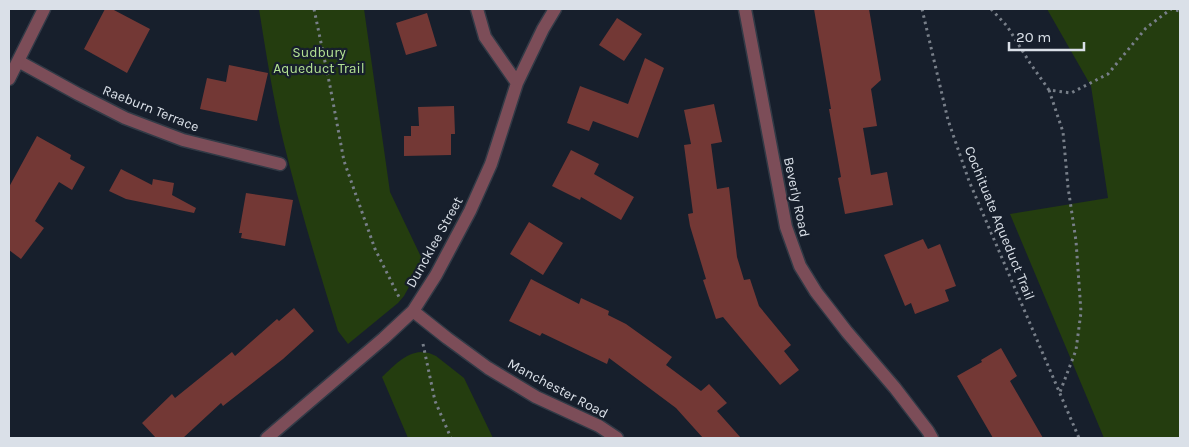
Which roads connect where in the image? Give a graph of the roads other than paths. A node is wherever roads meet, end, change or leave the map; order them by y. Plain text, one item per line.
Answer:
1 (44, 9) edge
2 (477, 9) edge
3 (555, 9) edge
4 (746, 9) edge
5 (18, 61) junction
6 (9, 78) edge
7 (517, 83) junction
8 (280, 164) dead end
9 (410, 314) junction
10 (267, 438) edge
11 (617, 438) edge
12 (932, 438) edge

1 - 5 street
2 - 7 street
3 - 7 street, Duncklee Street
4 - 12 street, Beverly Road
5 - 6 street
5 - 8 street, Raeburn Terrace
7 - 9 street, Duncklee Street
9 - 10 street, Duncklee Street
9 - 11 street, Manchester Road

